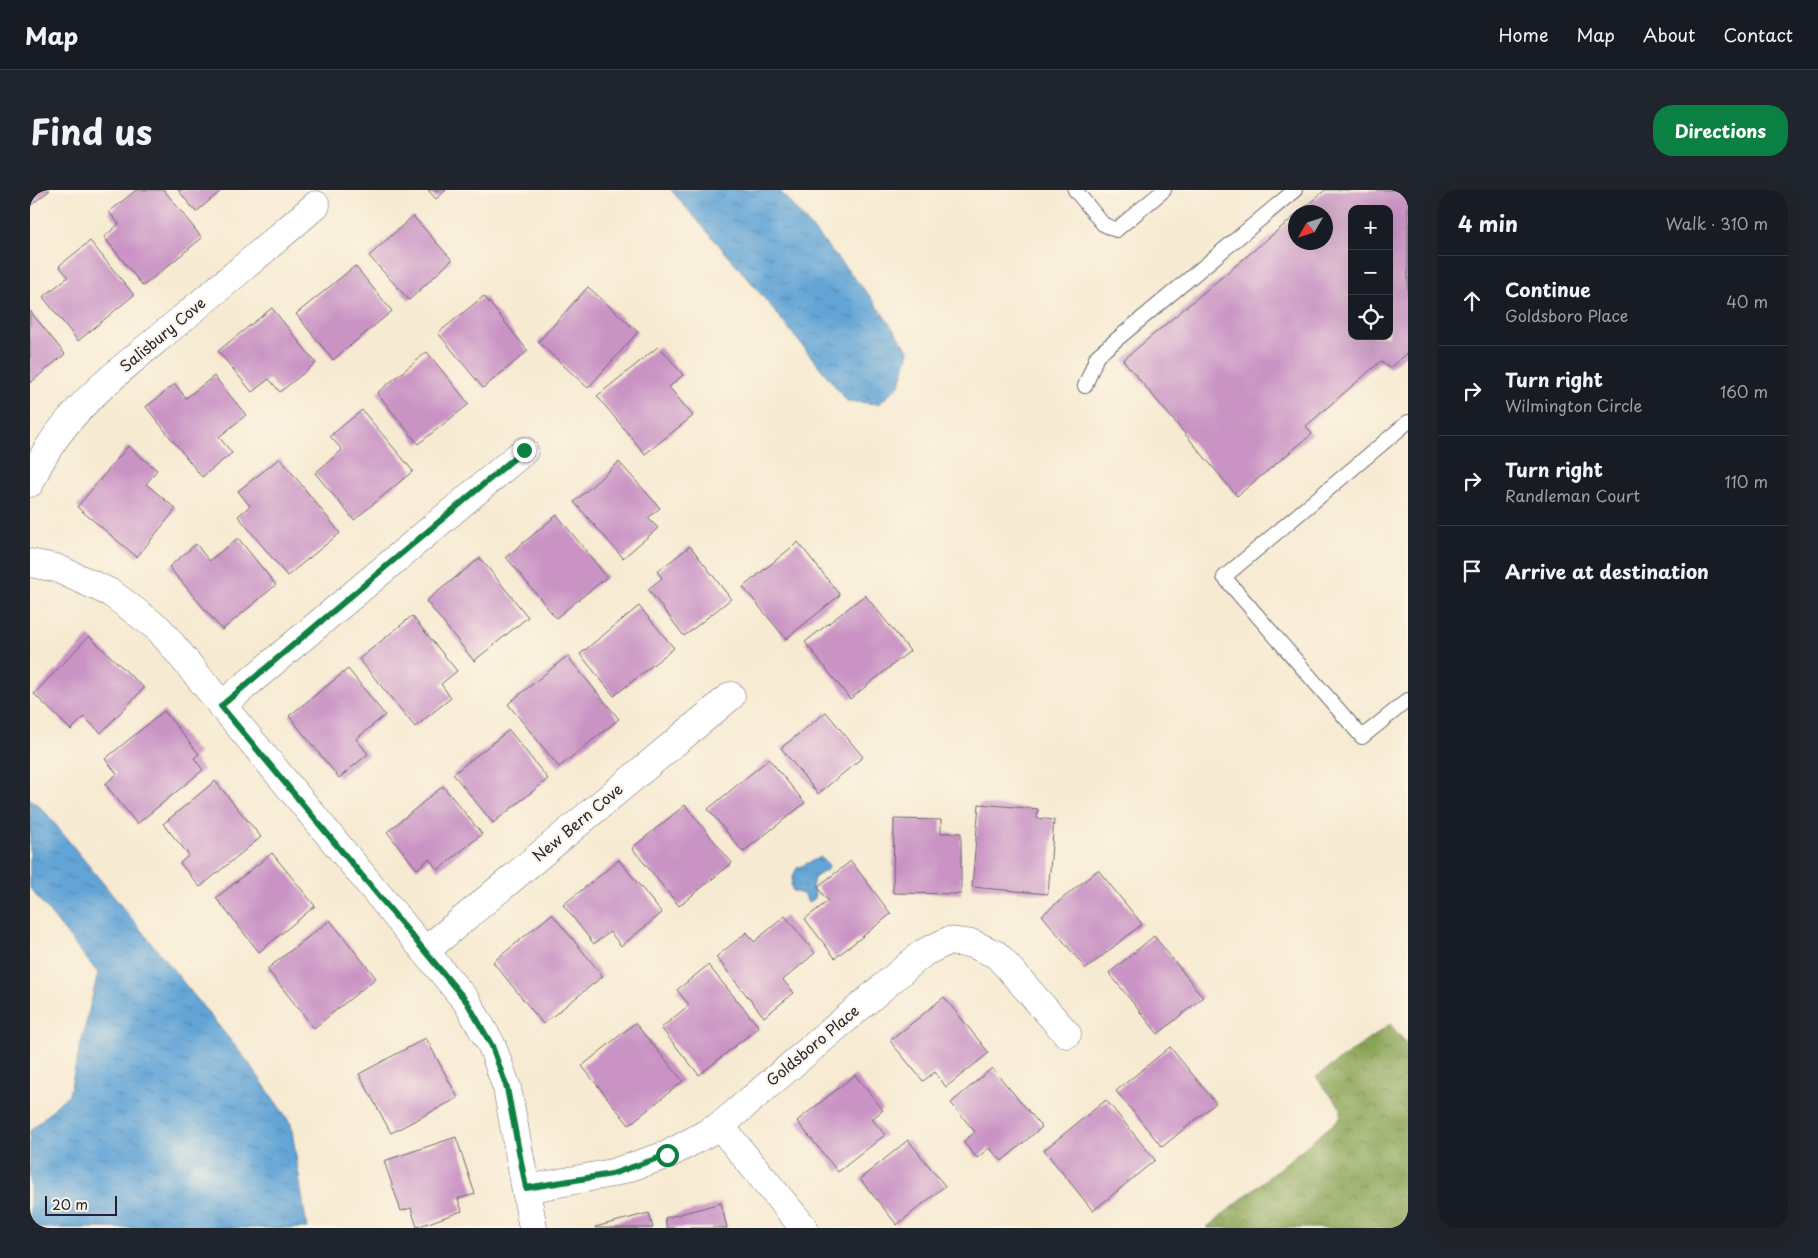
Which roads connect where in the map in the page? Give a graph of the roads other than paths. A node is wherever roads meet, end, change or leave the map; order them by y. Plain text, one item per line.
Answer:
1 (1075, 190) edge
2 (1164, 190) edge
3 (1295, 190) edge
4 (316, 206) dead end
5 (1085, 386) dead end
6 (1408, 422) edge
7 (524, 450) dead end
8 (30, 483) edge
9 (30, 562) edge
10 (731, 696) dead end
11 (1408, 700) edge
12 (221, 706) junction
13 (425, 951) junction
14 (1066, 1034) dead end
15 (720, 1126) junction
16 (526, 1188) junction
17 (534, 1228) edge
18 (804, 1228) edge

1 - 2 lane
3 - 5 lane
4 - 8 street, Salisbury Cove
6 - 11 lane
7 - 12 street
9 - 12 street
10 - 13 street, New Bern Cove
12 - 13 street
13 - 16 street
14 - 15 street, Goldsboro Place
15 - 16 street, Goldsboro Place
15 - 18 street
16 - 17 street

